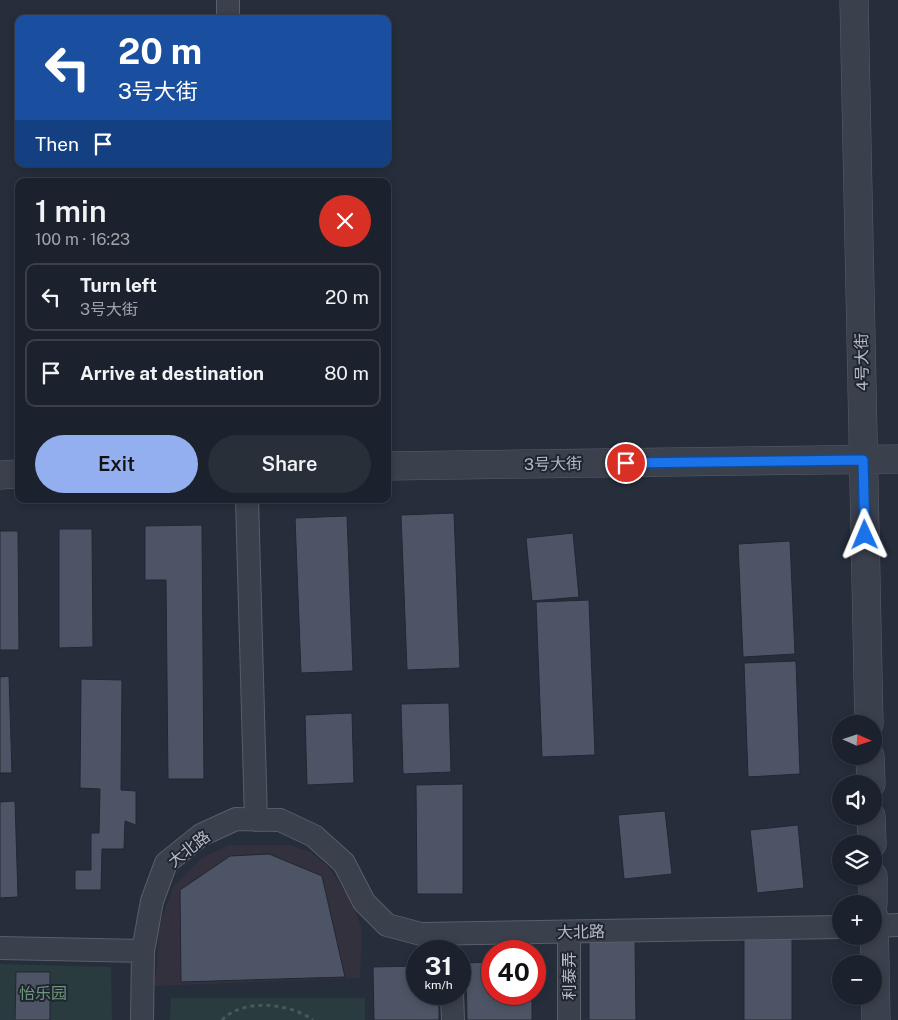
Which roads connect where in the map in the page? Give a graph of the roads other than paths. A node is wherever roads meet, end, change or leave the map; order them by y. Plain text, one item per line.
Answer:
1 (228, 0) edge
2 (854, 0) edge
3 (228, 15) edge
4 (898, 459) edge
5 (863, 460) junction
6 (391, 466) edge
7 (0, 474) edge
8 (15, 474) edge
9 (248, 503) edge
10 (869, 715) edge
11 (256, 820) junction
12 (882, 926) edge
13 (898, 926) edge
14 (832, 927) edge
15 (569, 932) junction
16 (444, 940) edge
17 (471, 940) edge
18 (874, 945) edge
19 (0, 948) edge
20 (143, 950) junction
21 (452, 1005) edge
22 (142, 1020) edge
23 (453, 1020) edge
24 (569, 1020) edge
25 (876, 1020) edge

1 - 3 street
2 - 5 street, 4号大街
4 - 5 street, 3号大街
5 - 6 street, 3号大街
5 - 10 street, 4号大街
7 - 8 street
9 - 11 street
11 - 16 street, 大北路
11 - 20 street, 大北路
12 - 13 street
14 - 15 street, 大北路
15 - 17 street, 大北路
15 - 24 street, 利泰弄
18 - 25 street
19 - 20 street
20 - 22 street, 大北路
21 - 23 street

